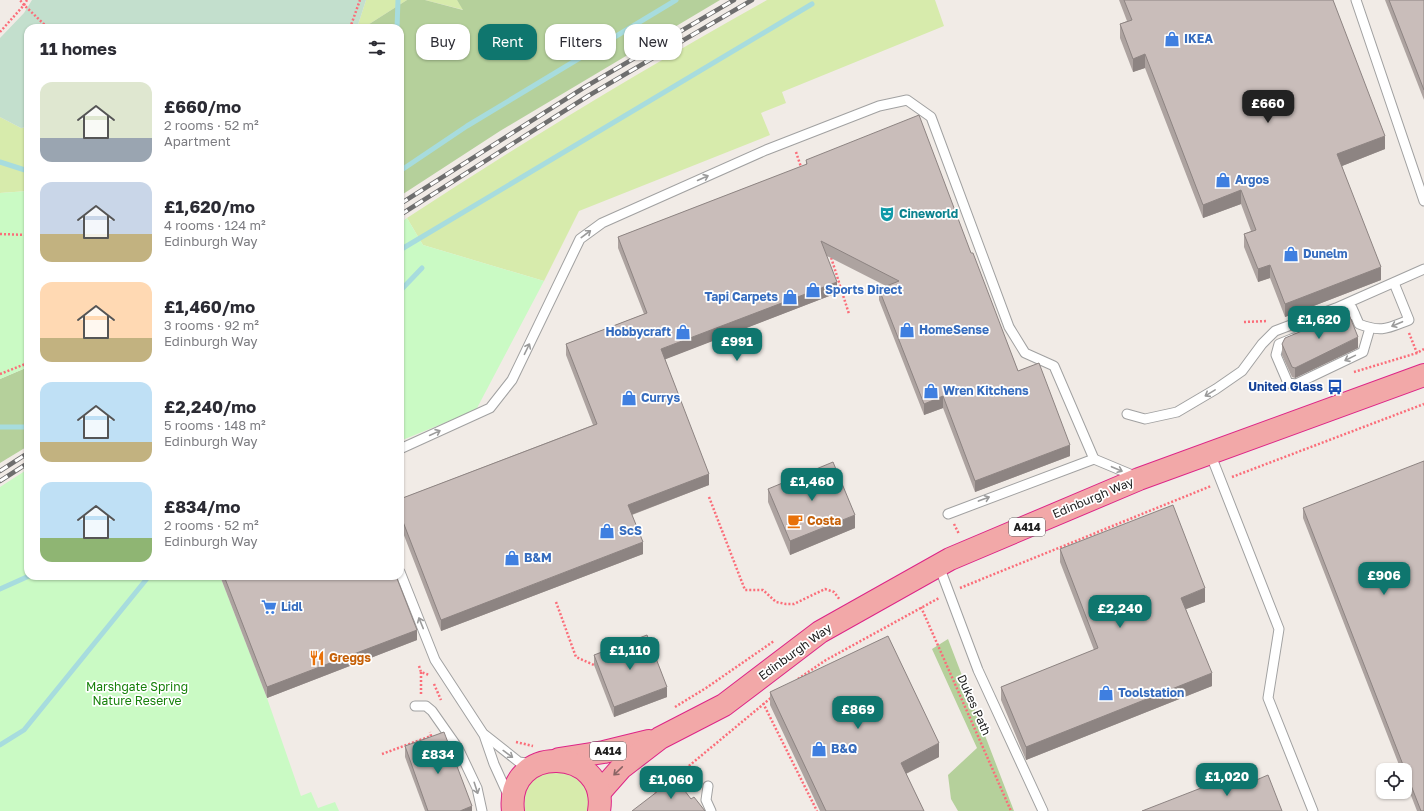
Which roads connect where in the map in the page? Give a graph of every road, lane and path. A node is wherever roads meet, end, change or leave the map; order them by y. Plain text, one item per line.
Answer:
1 (20, 0) edge
2 (27, 0) edge
3 (360, 0) edge
4 (1356, 0) edge
5 (24, 6) junction
6 (44, 24) edge
7 (351, 24) edge
8 (0, 32) edge
9 (792, 140) junction
10 (804, 178) edge
11 (1424, 201) edge
12 (0, 234) edge
13 (24, 235) edge
14 (829, 253) edge
15 (1424, 269) edge
16 (1394, 283) junction
17 (1349, 303) junction
18 (1354, 313) junction
19 (849, 314) dead end
20 (1404, 322) junction
21 (1327, 324) edge
22 (1370, 328) junction
23 (1300, 336) edge
24 (1417, 353) dead end
25 (24, 365) edge
26 (0, 374) edge
27 (1424, 375) edge
28 (1424, 404) edge
29 (1127, 414) dead end
30 (404, 447) edge
31 (1210, 453) junction
32 (1094, 459) junction
33 (1139, 479) junction
34 (1221, 482) junction
35 (708, 497) dead end
36 (948, 514) dead end
37 (938, 566) junction
38 (403, 580) edge
39 (969, 583) dead end
40 (841, 600) dead end
41 (556, 602) dead end
42 (925, 605) dead end
43 (921, 607) junction
44 (594, 665) edge
45 (419, 666) dead end
46 (421, 672) junction
47 (431, 677) dead end
48 (794, 681) edge
49 (776, 694) edge
50 (763, 703) junction
51 (419, 706) junction
52 (484, 735) junction
53 (660, 738) junction
54 (382, 754) dead end
55 (546, 762) junction
56 (682, 770) junction
57 (708, 786) joint
58 (650, 798) edge
59 (599, 802) edge
60 (513, 808) edge
61 (482, 811) edge
62 (711, 811) edge
63 (817, 811) edge
64 (1011, 811) edge
65 (1043, 811) edge
66 (1313, 811) edge

1 - 5 path
2 - 5 path
3 - 7 path
4 - 11 lane
5 - 6 path
5 - 8 path
9 - 10 path
30 -> 9 lane
9 - 32 lane
12 - 13 path
14 - 19 path
15 - 16 lane
16 - 17 lane
16 - 20 lane
17 - 18 lane
17 -> 29 lane
18 - 21 lane
18 - 22 lane
20 -> 22 lane
20 - 24 path
22 -> 23 lane
25 - 26 path
27 - 31 highway, Edinburgh Way / A414
28 - 34 path
31 - 33 highway, Edinburgh Way / A414
31 - 34 lane
32 -> 33 lane
36 -> 32 lane
33 - 37 highway, Edinburgh Way / A414
34 - 39 path
34 - 66 lane
35 - 40 path
37 - 53 highway, Edinburgh Way / A414
37 - 65 lane
52 -> 38 lane
41 - 44 path
42 - 43 path
43 - 48 path
43 - 64 path, Dukes Path
45 - 46 path
46 - 47 path
46 - 51 path
49 - 50 path
50 - 56 path
50 - 63 path
51 - 54 path
51 -> 61 lane
52 -> 55 lane
52 - 60 lane
53 - 55 highway, Edinburgh Way / A414
53 -> 59 highway, Edinburgh Way / A414
55 - 59 highway
55 - 60 highway
56 - 57 path
56 - 58 path
57 - 62 lane

